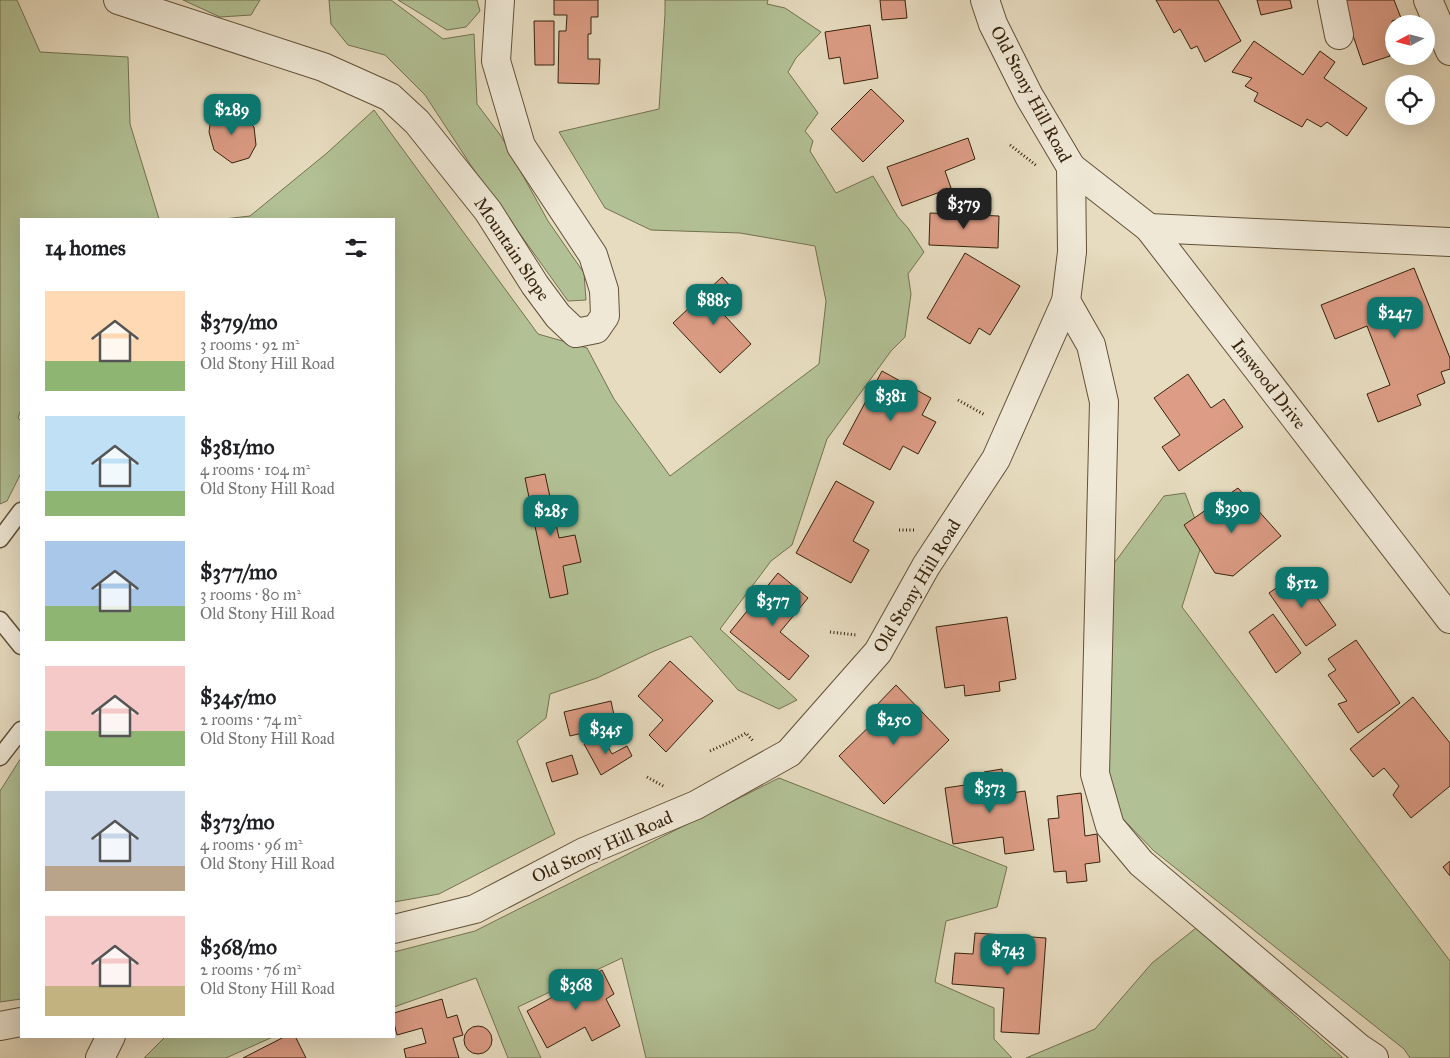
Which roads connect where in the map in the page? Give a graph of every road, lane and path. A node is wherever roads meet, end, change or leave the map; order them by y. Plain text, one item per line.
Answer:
1 (118, 0) edge
2 (500, 0) edge
3 (986, 0) edge
4 (1332, 0) edge
5 (1428, 0) edge
6 (1339, 36) dead end
7 (1450, 51) edge
8 (1071, 167) junction
9 (1149, 228) junction
10 (1450, 242) edge
11 (1066, 302) junction
12 (20, 512) edge
13 (0, 539) edge
14 (1450, 619) edge
15 (0, 620) edge
16 (20, 645) edge
17 (20, 731) edge
18 (0, 757) edge
19 (395, 929) edge
20 (20, 1022) edge
21 (0, 1026) edge
22 (110, 1038) edge
23 (100, 1058) edge
24 (1374, 1058) edge

1 - 2 street, Mountain Slope
3 - 8 street, Old Stony Hill Road
4 - 6 street
5 - 7 street
8 - 9 street, Inswood Drive
8 - 11 street, Old Stony Hill Road
9 - 10 street
9 - 14 street, Inswood Drive
11 - 19 street, Old Stony Hill Road
11 - 24 street
12 - 13 lane
15 - 16 lane
17 - 18 lane
20 - 21 street
22 - 23 street

